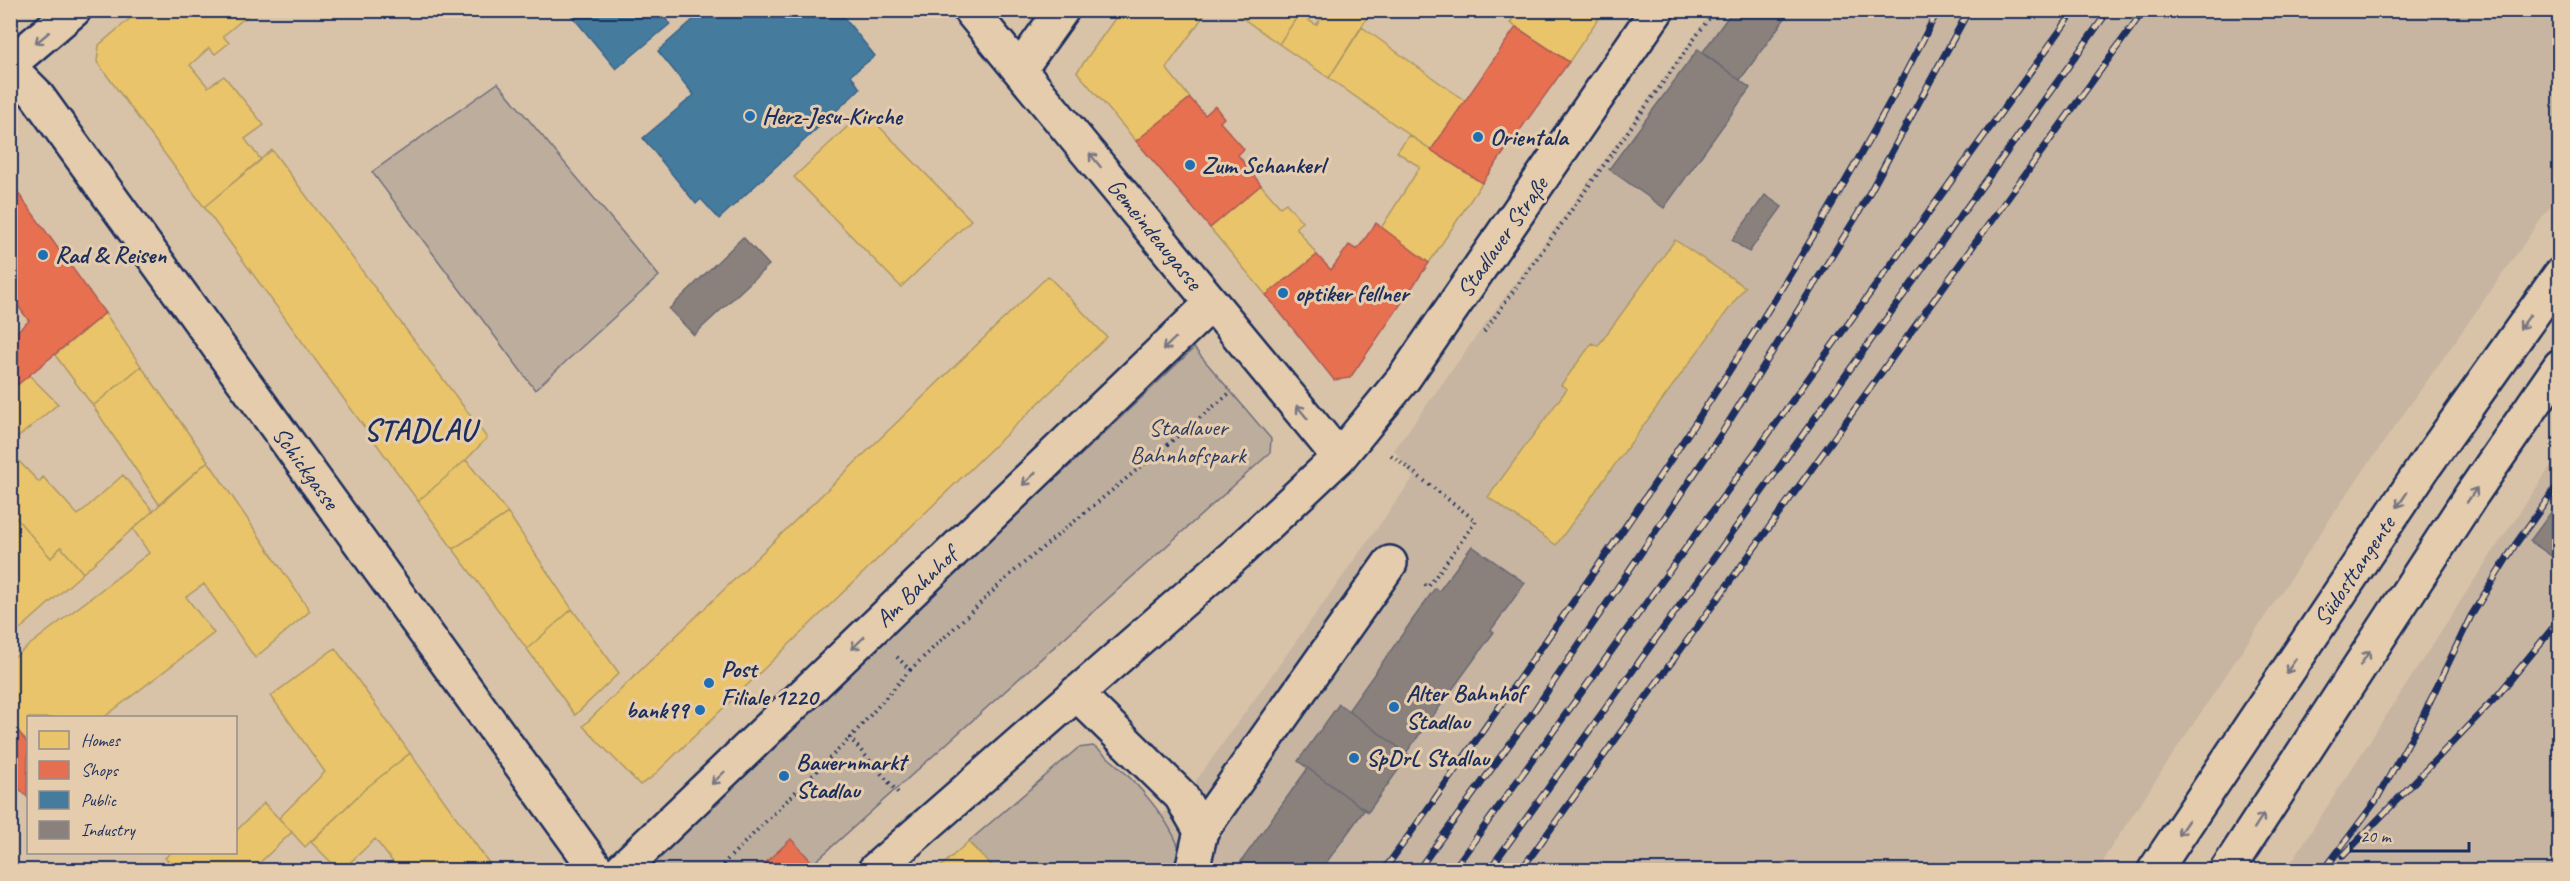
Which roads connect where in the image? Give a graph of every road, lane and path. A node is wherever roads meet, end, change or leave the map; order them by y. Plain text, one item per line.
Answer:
1 (74, 10) edge
2 (970, 10) edge
3 (1062, 10) edge
4 (1657, 10) edge
5 (1715, 10) edge
6 (10, 66) edge
7 (1020, 69) junction
8 (2559, 275) edge
9 (1212, 303) junction
10 (1481, 337) dead end
11 (2559, 366) edge
12 (1231, 392) dead end
13 (1398, 447) dead end
14 (1339, 457) junction
15 (1390, 563) joint
16 (872, 630) junction
17 (910, 670) junction
18 (1076, 693) junction
19 (850, 738) junction
20 (900, 795) dead end
21 (1201, 831) junction
22 (597, 870) edge
23 (621, 870) edge
24 (720, 870) edge
25 (875, 870) edge
26 (1192, 870) edge
27 (2155, 870) edge
28 (2227, 870) edge

1 -> 6 main road
2 - 7 main road, Gemeindeaugasse
3 - 7 main road
4 - 14 main road, Stadlauer Straße
5 - 10 path
6 - 22 main road, Schickgasse
9 -> 7 main road, Gemeindeaugasse
8 -> 27 main road, Südosttangente
14 -> 9 main road, Gemeindeaugasse
9 -> 16 main road, Am Bahnhof
28 -> 11 main road
12 - 17 path
13 - 15 path
14 - 18 main road
15 - 21 main road
16 - 17 path
16 -> 23 main road, Am Bahnhof
17 - 19 path
18 - 21 main road
18 - 25 main road
19 - 20 path
19 - 24 path
21 - 26 main road

